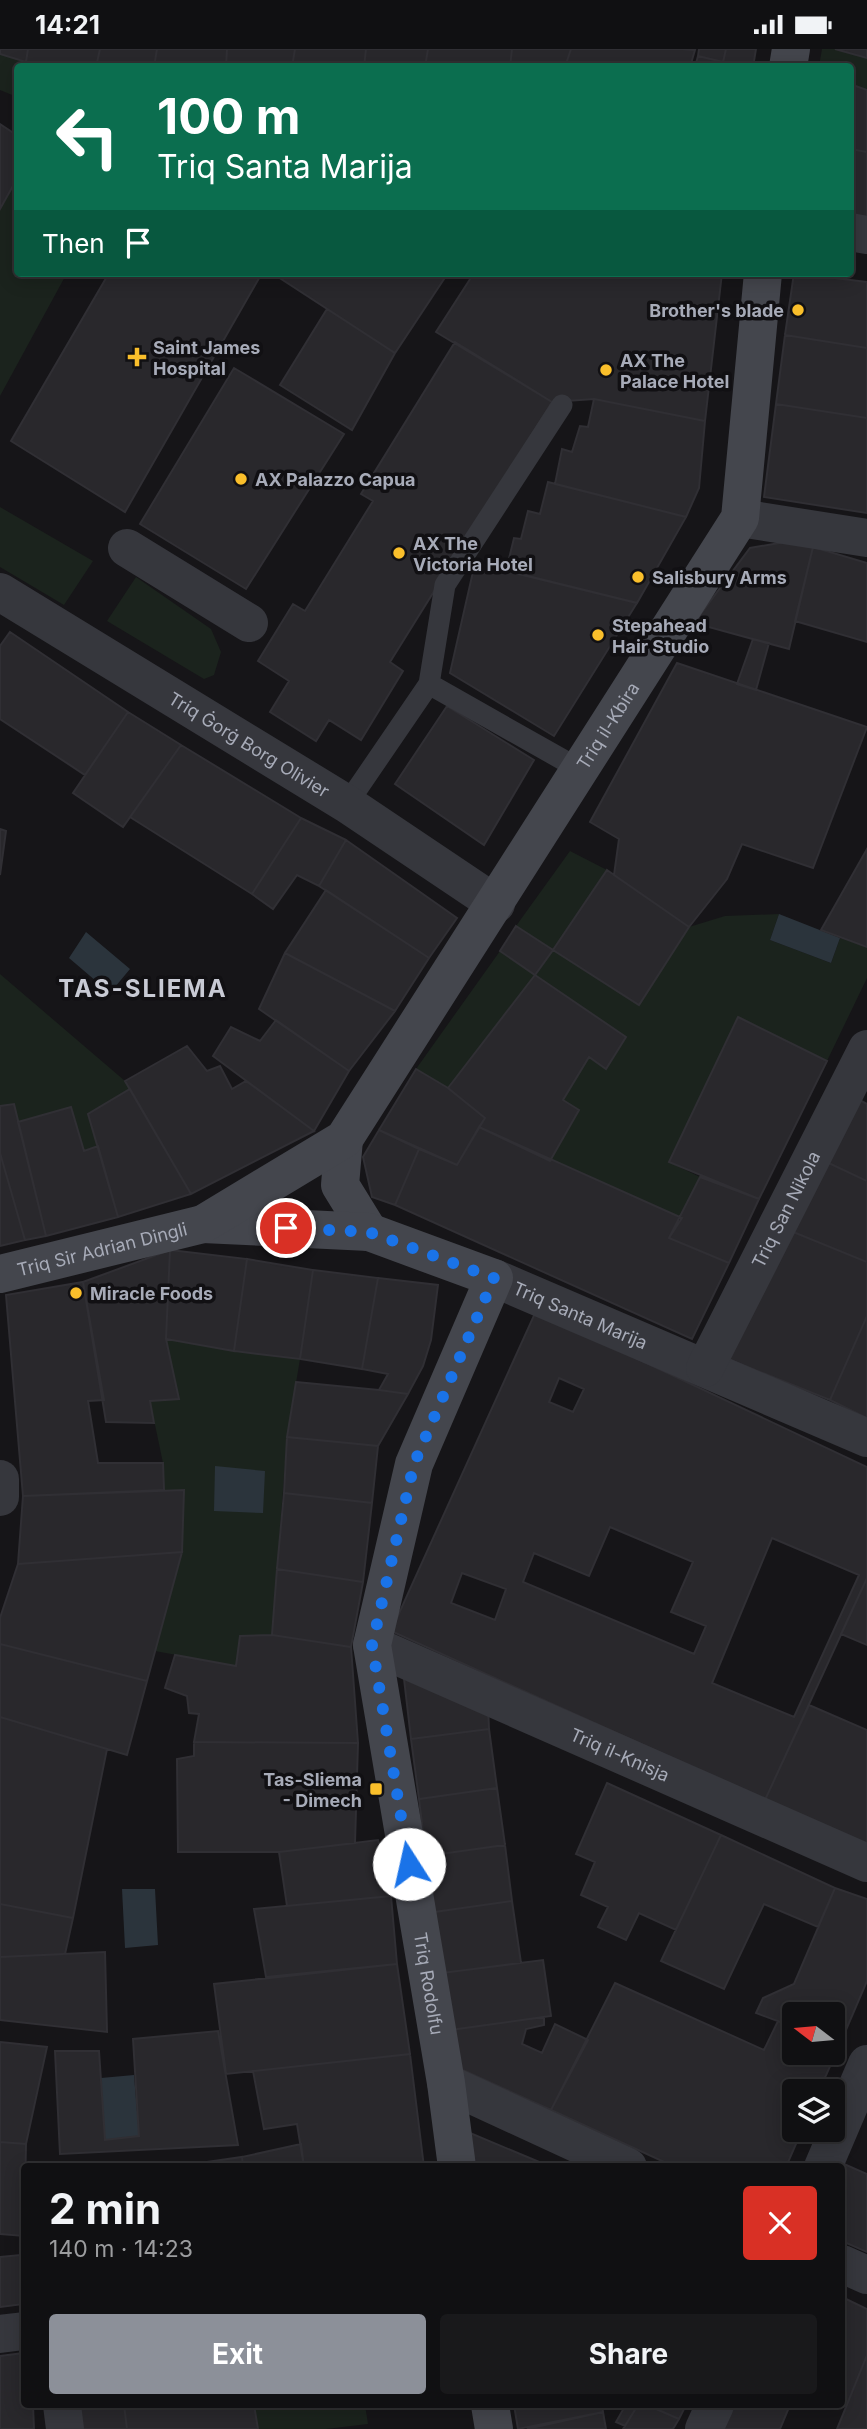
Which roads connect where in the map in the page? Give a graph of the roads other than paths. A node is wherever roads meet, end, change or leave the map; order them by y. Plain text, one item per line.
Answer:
1 (763, 277) edge
2 (562, 405) dead end
3 (740, 517) junction
4 (867, 538) edge
5 (127, 548) dead end
6 (0, 591) edge
7 (249, 622) dead end
8 (429, 684) junction
9 (581, 771) junction
10 (346, 804) junction
11 (496, 904) junction
12 (867, 1048) edge
13 (344, 1139) junction
14 (203, 1224) junction
15 (369, 1232) junction
16 (0, 1274) edge
17 (494, 1278) junction
18 (705, 1367) junction
19 (867, 1438) edge
20 (0, 1479) edge
21 (0, 1497) edge
22 (372, 1645) junction
23 (867, 1863) edge
24 (867, 2064) edge
25 (446, 2083) junction
26 (456, 2163) edge
27 (619, 2163) edge
28 (825, 2163) edge
29 (845, 2265) edge
30 (867, 2274) edge
31 (21, 2331) edge
32 (0, 2334) edge
33 (62, 2408) edge
34 (714, 2408) edge
35 (65, 2429) edge
36 (704, 2429) edge

1 - 3 street, Triq il-Kbira
2 - 8 lane
3 - 4 street
3 - 9 street, Triq il-Kbira
5 - 7 street
6 - 10 street, Triq Ġorġ Borg Olivier
8 - 9 lane
8 - 10 lane
9 - 11 street, Triq il-Kbira
10 - 11 street, Triq Ġorġ Borg Olivier
11 - 13 street, Triq il-Kbira
12 - 18 street, Triq San Nikola
13 - 14 street, Triq il-Kbira
13 - 15 street, Triq il-Kbira
14 - 15 street, Triq Santa Marija
14 - 16 street, Triq Sir Adrian Dingli
15 - 17 street, Triq Santa Marija
17 - 18 street, Triq Santa Marija
17 - 22 street, Triq Rodolfu
18 - 19 street, Triq Santa Marija
20 - 21 street
22 - 23 street, Triq il-Knisja
22 - 25 street, Triq Rodolfu
24 - 28 street
25 - 26 street, Triq Rodolfu
25 - 27 street
29 - 30 street
31 - 32 street
33 - 35 street
34 - 36 street

